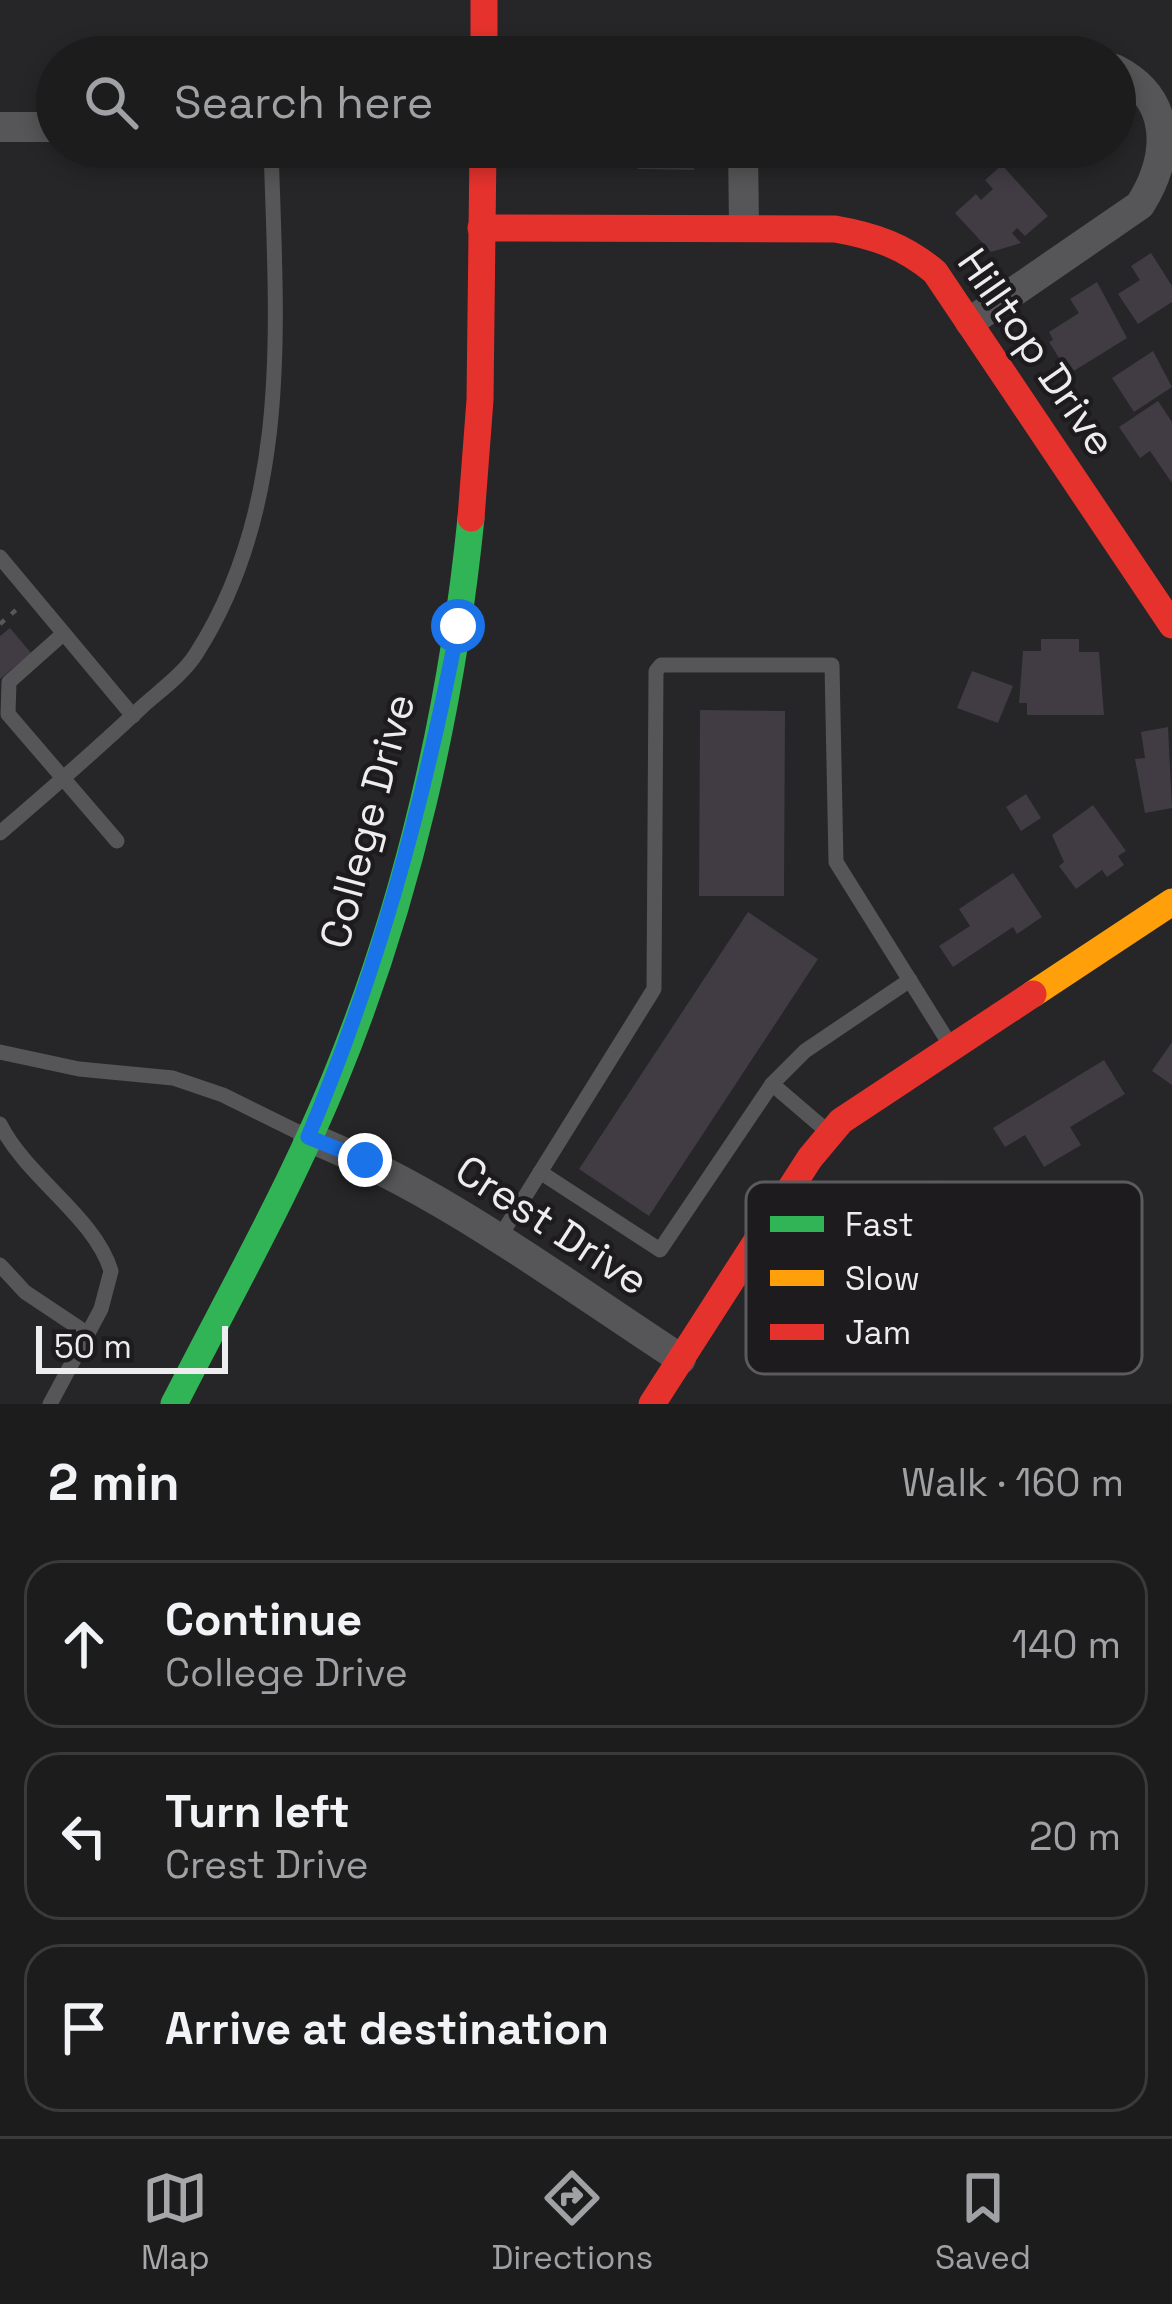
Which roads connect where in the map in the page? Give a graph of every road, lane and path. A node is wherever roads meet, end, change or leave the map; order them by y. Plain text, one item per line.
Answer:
1 (484, 0) edge
2 (484, 36) edge
3 (1136, 80) edge
4 (0, 127) edge
5 (36, 127) edge
6 (1172, 158) edge
7 (271, 168) edge
8 (482, 168) edge
9 (743, 168) edge
10 (744, 227) junction
11 (481, 228) junction
12 (970, 322) junction
13 (0, 557) edge
14 (16, 610) dead end
15 (0, 624) edge
16 (1172, 625) edge
17 (63, 634) junction
18 (133, 716) junction
19 (64, 779) junction
20 (0, 832) edge
21 (117, 841) dead end
22 (1172, 902) edge
23 (910, 980) junction
24 (951, 1046) junction
25 (0, 1052) edge
26 (772, 1084) junction
27 (0, 1124) edge
28 (830, 1134) junction
29 (308, 1137) junction
30 (540, 1172) junction
31 (798, 1182) edge
32 (498, 1240) junction
33 (746, 1261) edge
34 (0, 1265) edge
35 (88, 1334) junction
36 (681, 1359) junction
37 (50, 1404) edge
38 (174, 1404) edge
39 (652, 1404) edge

1 - 2 street
3 - 6 street
4 - 5 street
6 - 12 street
7 - 18 lane
8 - 11 street, College Drive
9 - 10 street
10 - 11 street, Hilltop Drive
10 - 12 street, Hilltop Drive
11 - 29 street, College Drive
12 - 16 street, Hilltop Drive
13 - 17 lane
14 - 15 path
17 - 18 lane
17 - 19 lane
18 - 19 lane
19 - 20 lane
19 - 21 lane
22 - 24 street
23 - 24 lane
23 - 26 lane
23 - 30 lane
24 - 28 street
25 - 29 lane
26 - 28 lane
26 - 30 lane
27 - 35 lane
28 - 31 street
29 - 32 street, Crest Drive
29 - 38 street, College Drive
30 - 32 lane
32 - 36 street, Crest Drive
33 - 36 street
34 - 35 lane
35 - 37 lane
36 - 39 street

